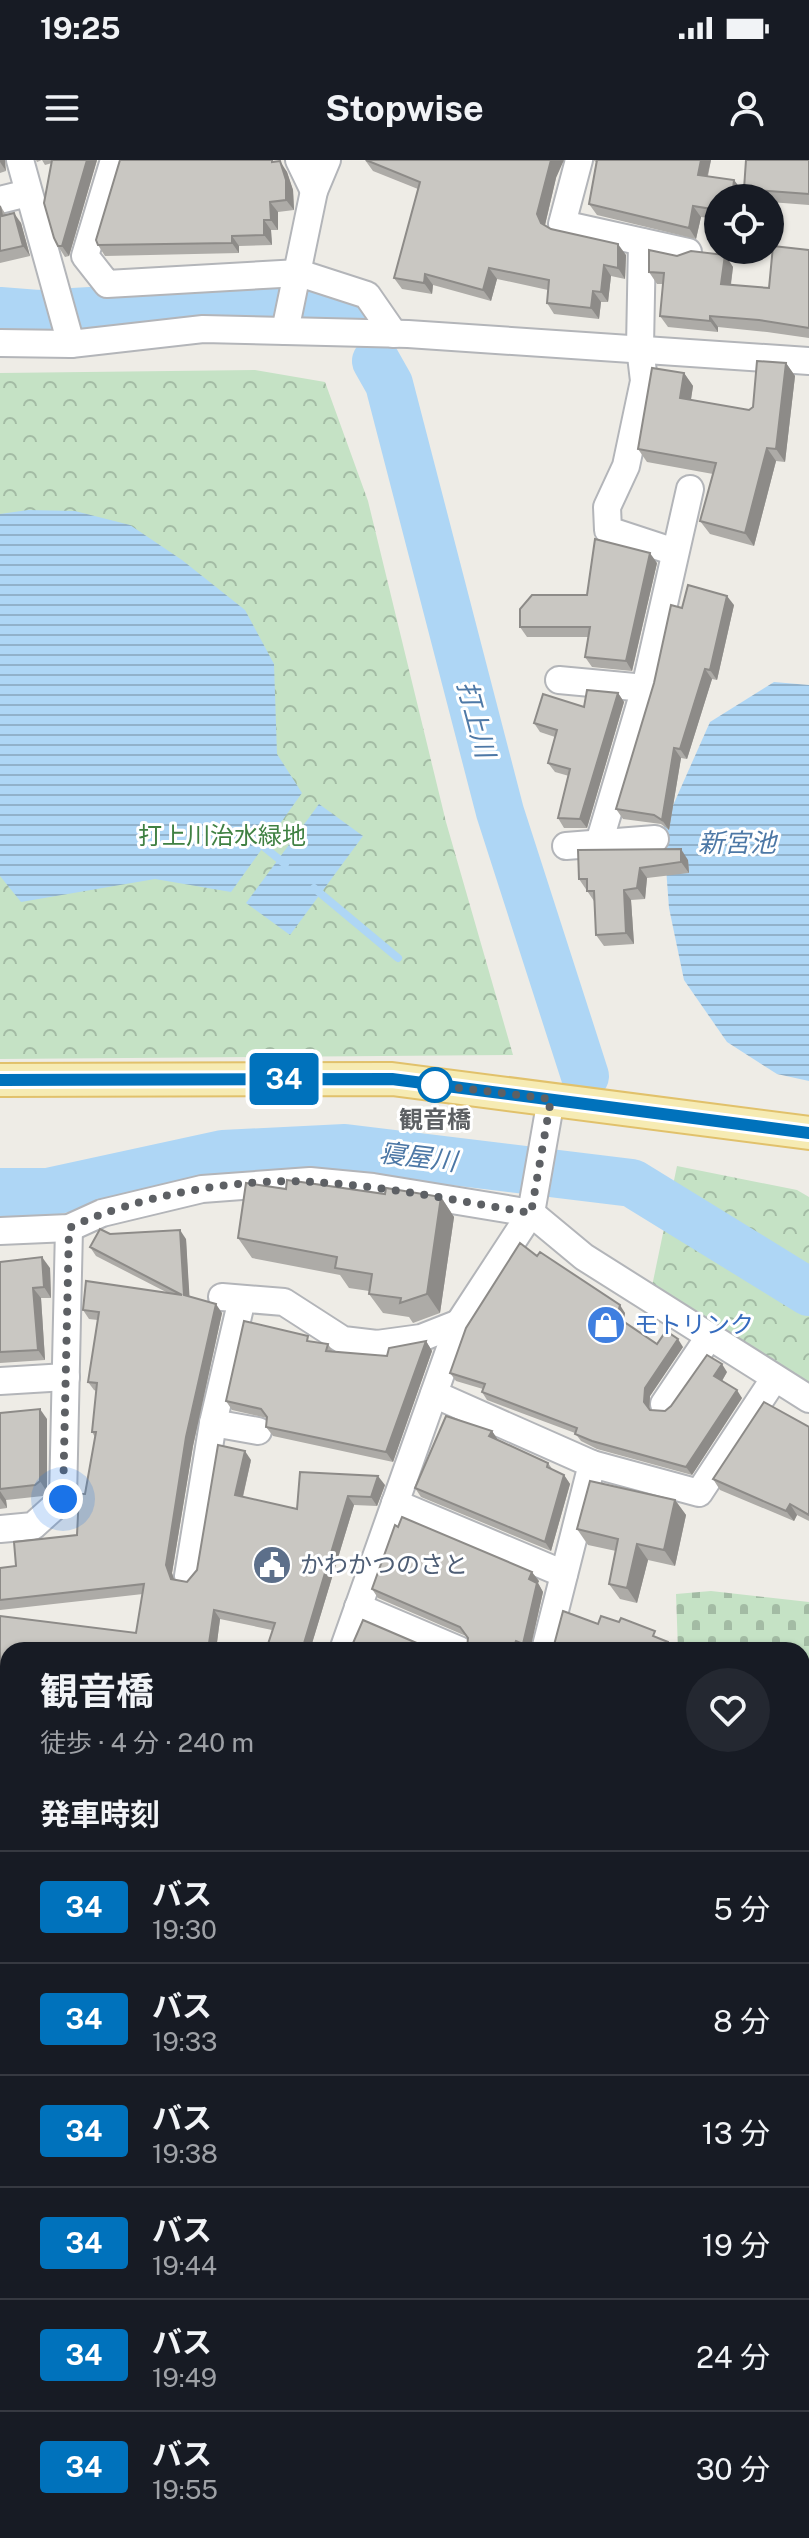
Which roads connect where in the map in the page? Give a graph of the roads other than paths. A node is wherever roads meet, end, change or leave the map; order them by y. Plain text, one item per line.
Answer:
1 (20, 160) edge
2 (114, 160) edge
3 (299, 160) edge
4 (327, 160) edge
5 (579, 160) edge
6 (314, 191) junction
7 (28, 193) junction
8 (0, 200) edge
9 (642, 242) junction
10 (688, 252) edge
11 (299, 273) junction
12 (285, 331) junction
13 (394, 334) junction
14 (0, 343) edge
15 (71, 344) junction
16 (640, 347) junction
17 (809, 361) edge
18 (690, 489) dead end
19 (675, 552) junction
20 (559, 680) dead end
21 (645, 688) junction
22 (655, 839) dead end
23 (599, 843) junction
24 (566, 846) dead end
25 (0, 1080) edge
26 (551, 1099) junction
27 (809, 1133) edge
28 (531, 1213) junction
29 (69, 1228) junction
30 (0, 1231) edge
31 (459, 1323) junction
32 (709, 1337) junction
33 (66, 1377) junction
34 (774, 1379) junction
35 (0, 1381) edge
36 (434, 1394) junction
37 (809, 1399) edge
38 (664, 1404) dead end
39 (213, 1423) junction
40 (258, 1431) dead end
41 (592, 1464) junction
42 (395, 1503) junction
43 (0, 1529) edge
44 (564, 1574) junction
45 (188, 1576) edge
46 (358, 1607) junction
47 (346, 1642) edge
48 (440, 1642) edge
49 (547, 1642) edge

1 - 7 street
2 - 11 street
3 - 6 street
4 - 6 street
5 - 9 street
6 - 11 street
7 - 8 street
7 - 15 street
9 - 10 street
9 - 16 street
11 - 12 street
11 - 13 street
12 - 13 street
12 - 15 street
13 - 16 street
14 - 15 street
16 - 17 street
16 - 19 street
18 - 19 street
19 - 21 street
20 - 21 street
21 - 23 street
22 - 23 street
23 - 24 street
25 - 26 main road
26 - 27 main road
26 - 28 street
28 - 29 street
28 - 31 street
28 - 32 street
29 - 30 street
29 - 33 street
31 - 36 street
31 - 39 street
32 - 34 street
32 - 38 street
33 - 35 street
33 - 43 street
34 - 37 street
34 - 41 street
36 - 41 street
36 - 42 street
39 - 40 street
39 - 45 street
41 - 44 street
42 - 44 street
42 - 46 street
44 - 49 street
46 - 47 street
46 - 48 street

